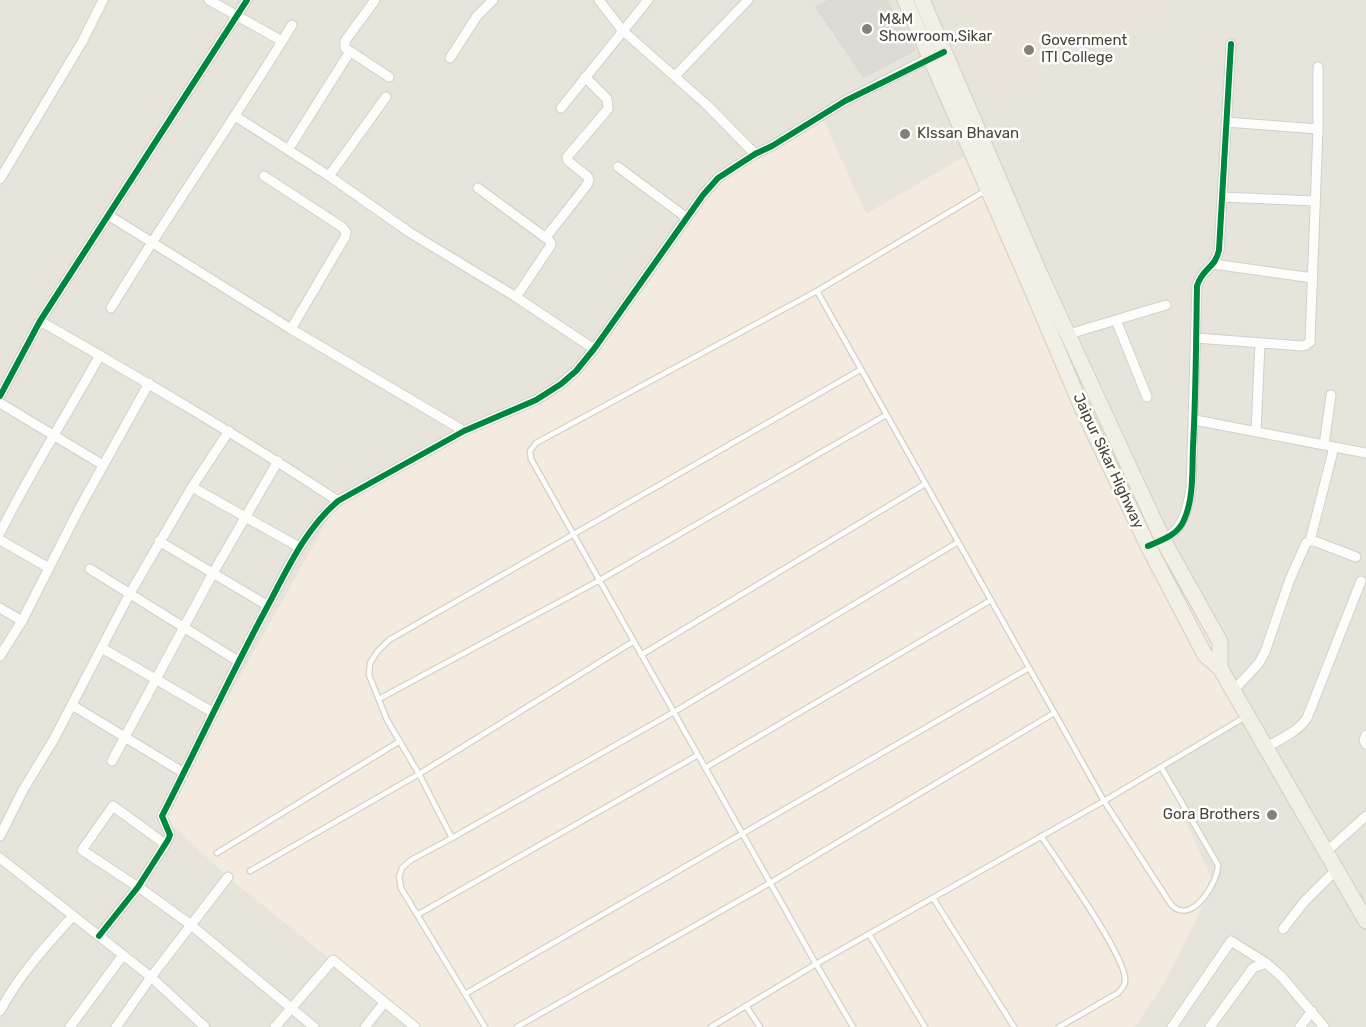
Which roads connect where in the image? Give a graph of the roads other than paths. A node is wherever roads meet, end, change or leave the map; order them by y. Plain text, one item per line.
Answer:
1 (103, 0) edge
2 (209, 0) edge
3 (247, 0) edge
4 (375, 0) edge
5 (493, 0) edge
6 (599, 0) edge
7 (648, 0) edge
8 (748, 0) edge
9 (905, 0) edge
10 (922, 0) edge
11 (237, 16) junction
12 (292, 25) dead end
13 (622, 30) junction
14 (282, 41) junction
15 (1231, 44) dead end
16 (349, 53) junction
17 (937, 54) junction
18 (450, 58) dead end
19 (1318, 67) dead end
20 (675, 76) junction
21 (388, 77) dead end
22 (585, 77) junction
23 (386, 97) dead end
24 (561, 108) dead end
25 (235, 116) junction
26 (1226, 122) junction
27 (1318, 129) junction
28 (288, 150) junction
29 (754, 153) junction
30 (618, 167) dead end
31 (264, 176) dead end
32 (329, 176) junction
33 (0, 179) edge
34 (994, 186) junction
35 (478, 188) dead end
36 (1222, 197) junction
37 (1316, 201) junction
38 (108, 215) junction
39 (687, 218) junction
40 (546, 237) junction
41 (151, 242) junction
42 (1213, 264) junction
43 (1313, 278) junction
44 (817, 291) junction
45 (516, 297) junction
46 (1166, 305) dead end
47 (111, 308) dead end
48 (1116, 320) junction
49 (40, 321) junction
50 (291, 329) junction
51 (1069, 334) junction
52 (1196, 338) junction
53 (1260, 343) junction
54 (594, 348) junction
55 (100, 356) junction
56 (860, 370) junction
57 (149, 382) junction
58 (1331, 395) dead end
59 (0, 396) edge
60 (1147, 397) dead end
61 (0, 403) edge
62 (886, 416) junction
63 (1194, 420) junction
64 (229, 431) junction
65 (464, 431) junction
66 (1256, 432) junction
67 (56, 435) junction
68 (1329, 446) junction
69 (1366, 453) edge
70 (278, 461) junction
71 (103, 465) junction
72 (925, 484) junction
73 (192, 487) junction
74 (338, 501) junction
75 (246, 517) junction
76 (0, 532) edge
77 (574, 533) junction
78 (0, 540) edge
79 (1163, 540) junction
80 (159, 541) junction
81 (1310, 541) junction
82 (958, 542) junction
83 (1148, 546) junction
84 (299, 547) junction
85 (1356, 557) dead end
86 (49, 568) junction
87 (90, 569) dead end
88 (213, 573) junction
89 (600, 580) junction
90 (1362, 581) dead end
91 (129, 595) junction
92 (991, 600) junction
93 (268, 606) junction
94 (0, 608) edge
95 (22, 621) junction
96 (183, 628) junction
97 (634, 641) junction
98 (102, 648) junction
99 (641, 655) junction
100 (0, 656) edge
101 (238, 661) junction
102 (1029, 668) junction
103 (1220, 668) junction
104 (156, 680) junction
105 (1233, 691) junction
106 (379, 699) junction
107 (72, 705) junction
108 (214, 712) junction
109 (674, 712) junction
110 (1054, 713) junction
111 (1248, 715) junction
112 (1366, 735) edge
113 (124, 738) junction
114 (400, 741) junction
115 (1366, 744) edge
116 (1266, 747) junction
117 (698, 755) junction
118 (112, 761) dead end
119 (1161, 767) junction
120 (705, 768) junction
121 (184, 773) junction
122 (419, 774) junction
123 (1104, 801) junction
124 (1366, 816) edge
125 (742, 834) junction
126 (0, 836) edge
127 (1041, 836) junction
128 (452, 838) junction
129 (165, 844) junction
130 (1327, 851) junction
131 (217, 853) dead end
132 (0, 858) edge
133 (1337, 869) junction
134 (250, 871) dead end
135 (228, 877) dead end
136 (770, 884) junction
137 (138, 887) junction
138 (933, 898) junction
139 (417, 915) junction
140 (73, 916) junction
141 (1366, 921) edge
142 (191, 925) junction
143 (1283, 929) dead end
144 (869, 934) junction
145 (99, 936) junction
146 (123, 955) junction
147 (1266, 963) junction
148 (816, 964) junction
149 (151, 977) junction
150 (465, 994) junction
151 (384, 1003) junction
152 (746, 1006) junction
153 (291, 1008) junction
154 (0, 1011) edge
155 (1312, 1011) junction
156 (201, 1026) edge
157 (70, 1027) edge
158 (116, 1027) edge
159 (275, 1027) edge
160 (314, 1027) edge
161 (365, 1027) edge
162 (415, 1027) edge
163 (485, 1027) edge
164 (517, 1027) edge
165 (711, 1027) edge
166 (760, 1027) edge
167 (853, 1027) edge
168 (925, 1027) edge
169 (1014, 1027) edge
170 (1059, 1027) edge
171 (1172, 1027) edge
172 (1210, 1027) edge
173 (1300, 1027) edge
174 (1324, 1027) edge

1 - 33 street
2 - 11 street
3 - 11 street
4 - 16 street
5 - 18 street
6 - 13 street
7 - 13 street
8 - 20 street
9 - 17 main road, Jaipur Sikar Highway
10 - 17 main road, Jaipur Sikar Highway
11 - 14 street
11 - 38 street
12 - 14 street
13 - 20 street
13 - 22 street
14 - 25 street
15 - 26 street
16 - 21 street
16 - 28 street
17 - 29 street
17 - 34 main road, Jaipur Sikar Highway
19 - 27 street
20 - 29 street
22 - 24 street
22 - 40 street
23 - 32 street
25 - 28 street
25 - 41 street
26 - 27 street
26 - 36 street
27 - 37 street
28 - 32 street
29 - 39 street
30 - 39 street
31 - 50 street
32 - 45 street
34 - 44 lane
34 - 51 main road, Jaipur Sikar Highway
34 - 83 main road, Jaipur Sikar Highway
35 - 40 street
36 - 37 street
36 - 42 street
37 - 43 street
38 - 41 street
38 - 49 street
39 - 54 street
40 - 45 street
41 - 47 street
41 - 50 street
42 - 43 street
42 - 52 street
43 - 53 street
44 - 56 lane
44 - 77 lane
45 - 54 street
46 - 48 street
48 - 51 street
48 - 60 street
49 - 55 street
49 - 59 street
50 - 65 street
51 - 79 main road, Jaipur Sikar Highway
52 - 53 street
52 - 63 street
53 - 66 street
54 - 65 street
55 - 57 street
55 - 67 street
56 - 62 lane
56 - 77 lane
57 - 64 street
57 - 71 street
58 - 68 street
61 - 67 street
62 - 72 lane
62 - 89 lane
63 - 66 street
63 - 79 street
64 - 70 street
64 - 73 street
65 - 74 street
66 - 68 street
67 - 71 street
67 - 76 street
68 - 69 street
68 - 81 street
70 - 74 street
70 - 75 street
71 - 86 street
72 - 82 lane
72 - 99 lane
73 - 75 street
73 - 80 street
74 - 84 street
75 - 84 street
75 - 88 street
77 - 89 lane
77 - 106 lane
78 - 86 street
79 - 83 street
79 - 103 main road, Jaipur Sikar Highway
80 - 88 street
80 - 91 street
81 - 85 street
81 - 105 street
82 - 92 lane
82 - 109 lane
83 - 103 main road, Jaipur Sikar Highway
84 - 93 street
86 - 95 street
87 - 91 street
88 - 93 street
88 - 96 street
89 - 97 lane
89 - 106 lane
90 - 116 street
91 - 96 street
91 - 98 street
92 - 102 lane
92 - 120 lane
93 - 101 street
94 - 95 street
95 - 100 street
96 - 101 street
96 - 104 street
97 - 99 lane
97 - 122 lane
98 - 104 street
98 - 107 street
99 - 109 lane
101 - 108 street
102 - 110 lane
102 - 125 lane
103 - 105 main road
104 - 108 street
104 - 113 street
105 - 111 main road
106 - 114 lane
107 - 113 street
107 - 126 street
108 - 121 street
109 - 117 lane
109 - 128 lane
110 - 123 lane
110 - 136 lane
111 - 116 main road
111 - 119 lane
112 - 115 street
113 - 118 street
113 - 121 street
114 - 122 lane
114 - 131 lane
116 - 130 main road
117 - 120 lane
117 - 139 lane
119 - 123 lane
119 - 123 lane
120 - 125 lane
121 - 129 street
122 - 128 lane
122 - 134 lane
123 - 127 lane
124 - 130 street
125 - 136 lane
125 - 150 lane
127 - 138 lane
127 - 170 lane
128 - 139 lane
129 - 137 street
129 - 137 street
130 - 133 main road
132 - 140 street
133 - 141 main road
133 - 143 street
135 - 142 street
136 - 148 lane
136 - 164 lane
137 - 142 street
137 - 145 street
138 - 144 lane
138 - 169 lane
139 - 150 lane
140 - 145 street
140 - 154 street
142 - 149 street
142 - 153 street
144 - 148 lane
144 - 168 lane
145 - 146 street
146 - 149 street
146 - 157 street
147 - 155 street
147 - 171 street
147 - 172 street
148 - 152 lane
148 - 167 lane
149 - 156 street
149 - 158 street
150 - 163 lane
151 - 153 street
151 - 161 street
151 - 162 street
152 - 165 lane
152 - 166 lane
153 - 159 street
153 - 160 street
155 - 173 street
155 - 174 street

